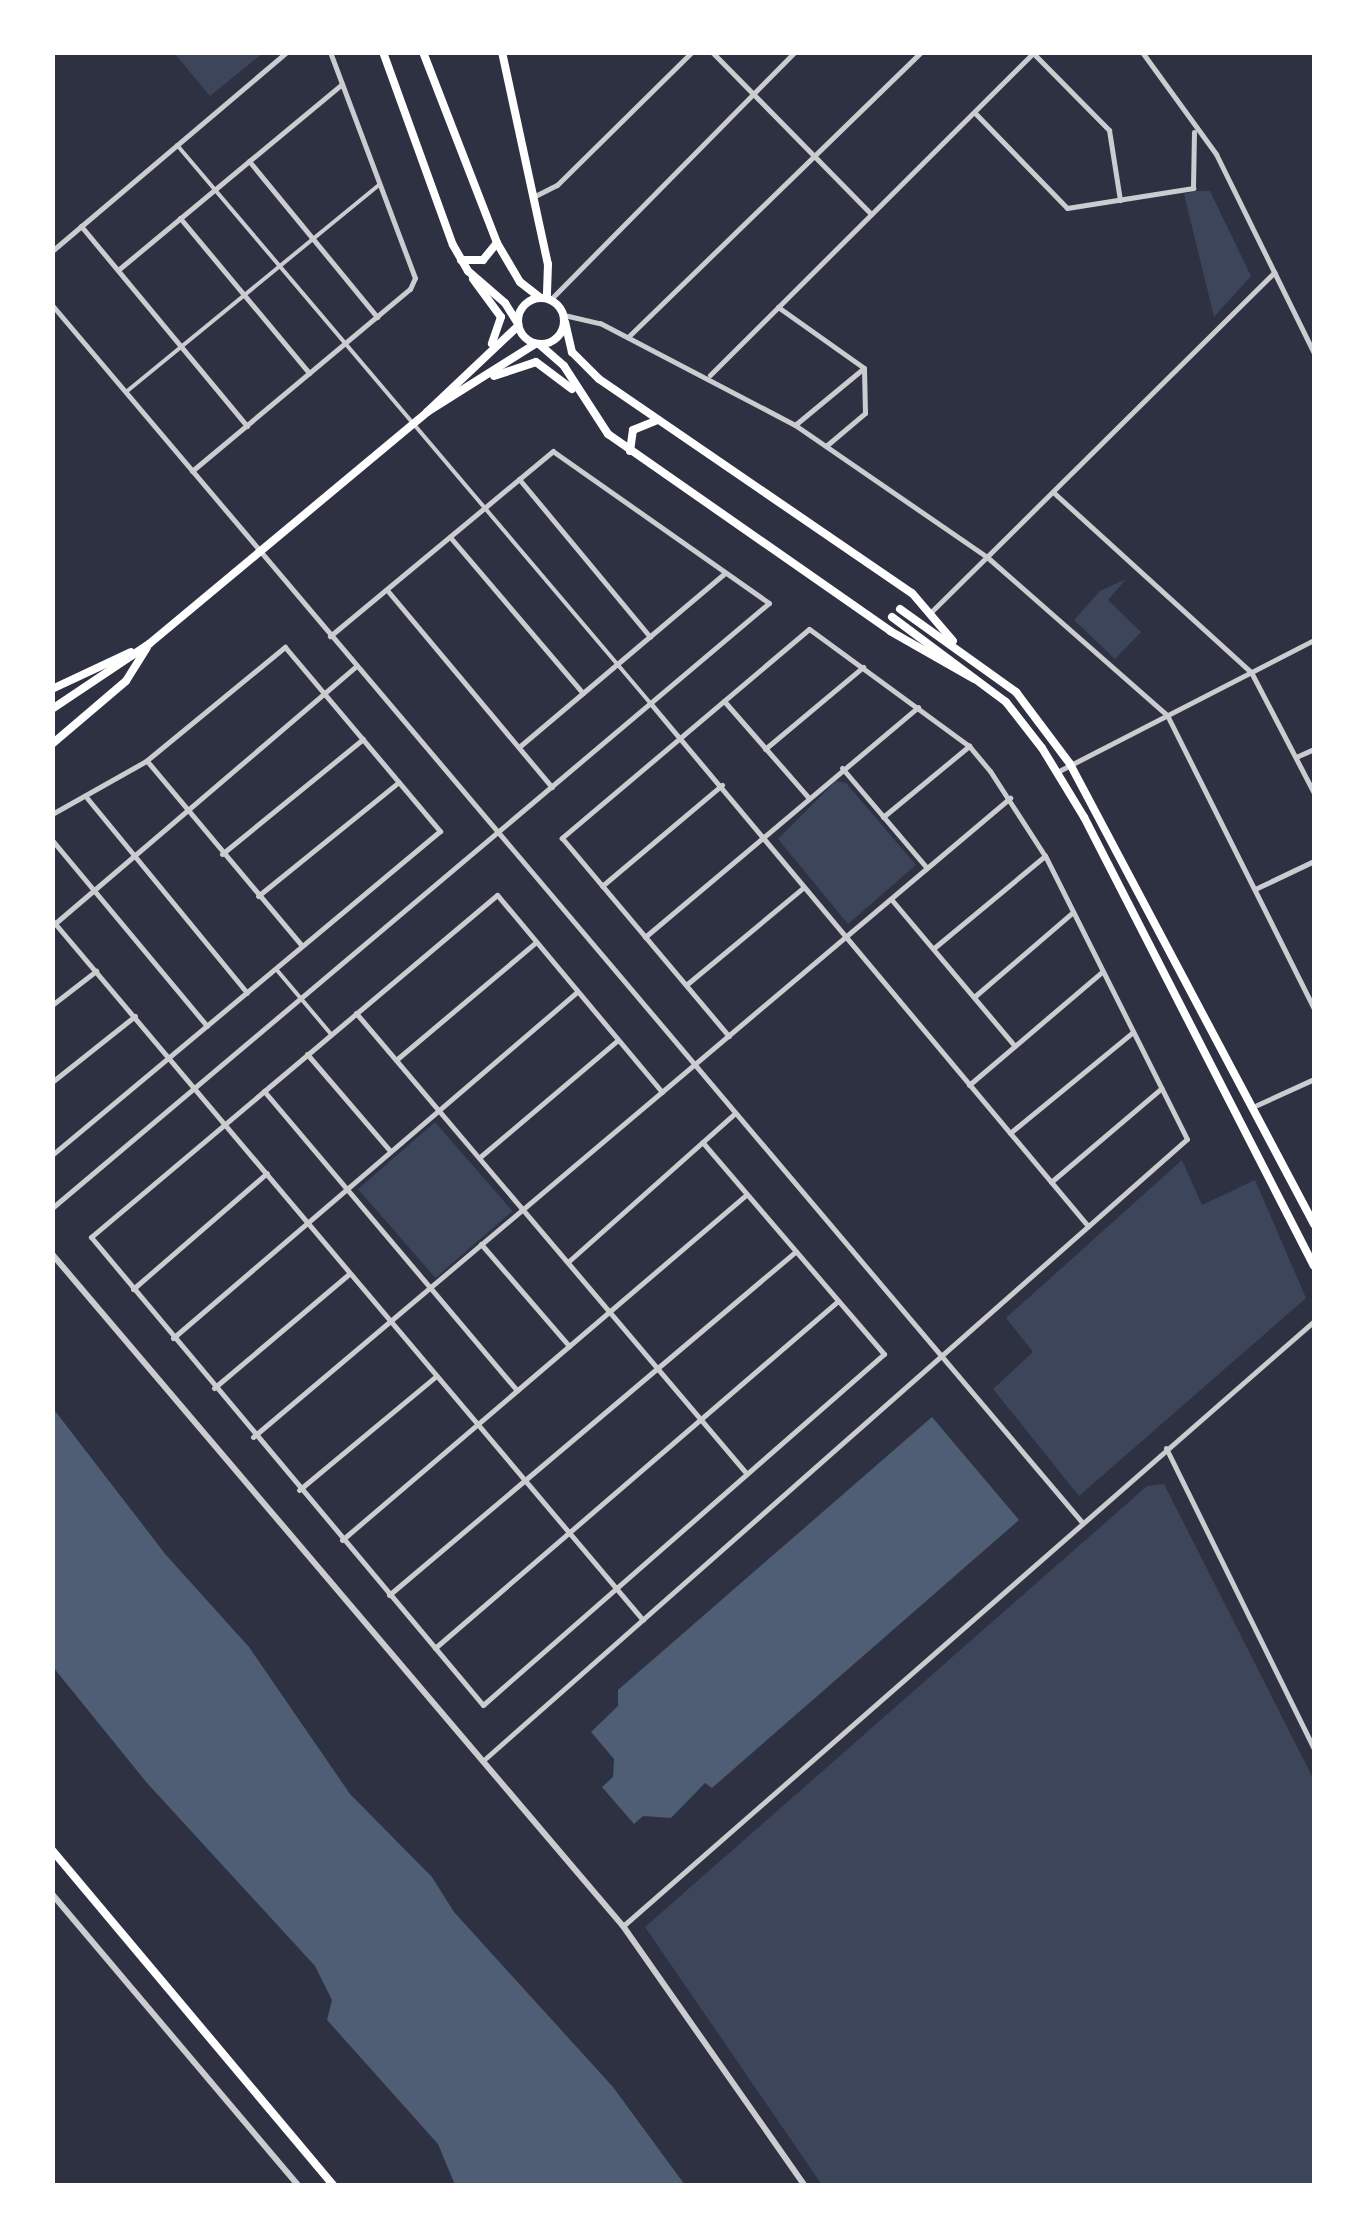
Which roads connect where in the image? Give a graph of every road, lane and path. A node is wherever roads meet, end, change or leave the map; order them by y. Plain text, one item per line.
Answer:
1 (287, 52) edge
2 (330, 52) edge
3 (383, 52) edge
4 (422, 52) edge
5 (502, 52) edge
6 (692, 52) edge
7 (712, 52) edge
8 (795, 52) edge
9 (921, 52) edge
10 (1142, 52) edge
11 (1033, 53) edge
12 (342, 84) junction
13 (752, 96) junction
14 (974, 112) junction
15 (1194, 129) junction
16 (177, 145) junction
17 (815, 158) junction
18 (249, 162) junction
19 (380, 184) junction
20 (214, 190) junction
21 (532, 197) junction
22 (1120, 200) junction
23 (871, 214) junction
24 (180, 218) junction
25 (81, 226) junction
26 (313, 239) junction
27 (498, 243) junction
28 (52, 250) edge
29 (461, 260) junction
30 (278, 267) junction
31 (118, 270) junction
32 (468, 271) junction
33 (1275, 272) junction
34 (244, 295) junction
35 (546, 298) junction
36 (52, 305) edge
37 (778, 307) junction
38 (377, 317) junction
39 (564, 318) junction
40 (518, 325) junction
41 (628, 337) junction
42 (537, 344) junction
43 (344, 345) junction
44 (182, 346) junction
45 (1314, 354) edge
46 (481, 356) junction
47 (864, 368) junction
48 (310, 373) junction
49 (710, 375) junction
50 (478, 385) junction
51 (126, 392) junction
52 (576, 394) junction
53 (427, 412) junction
54 (658, 420) junction
55 (795, 424) junction
56 (248, 426) junction
57 (826, 446) junction
58 (630, 451) junction
59 (192, 471) junction
60 (519, 479) junction
61 (1053, 492) junction
62 (484, 509) junction
63 (450, 537) junction
64 (259, 552) junction
65 (988, 557) junction
66 (725, 573) junction
67 (387, 590) junction
68 (900, 609) dead end
69 (929, 614) junction
70 (892, 617) dead end
71 (330, 636) junction
72 (650, 637) junction
73 (1314, 640) edge
74 (149, 644) junction
75 (963, 652) junction
76 (617, 665) junction
77 (356, 666) junction
78 (864, 666) junction
79 (1252, 672) junction
80 (984, 684) junction
81 (52, 689) edge
82 (324, 693) junction
83 (583, 694) junction
84 (724, 701) junction
85 (651, 704) junction
86 (918, 706) junction
87 (55, 708) edge
88 (1167, 714) junction
89 (362, 738) junction
90 (681, 738) junction
91 (52, 744) edge
92 (970, 746) junction
93 (519, 747) junction
94 (765, 749) junction
95 (1314, 749) edge
96 (1296, 758) junction
97 (146, 760) junction
98 (1070, 764) junction
99 (842, 768) junction
100 (1057, 772) junction
101 (399, 782) junction
102 (722, 785) junction
103 (553, 787) junction
104 (1314, 793) edge
105 (808, 797) junction
106 (87, 798) junction
107 (1010, 798) junction
108 (185, 812) junction
109 (52, 814) edge
110 (883, 816) junction
111 (498, 834) junction
112 (761, 836) junction
113 (52, 840) edge
114 (222, 854) junction
115 (134, 855) junction
116 (1045, 856) junction
117 (1314, 861) edge
118 (928, 868) junction
119 (602, 886) junction
120 (803, 888) junction
121 (94, 890) junction
122 (1255, 890) junction
123 (258, 896) junction
124 (890, 899) junction
125 (1072, 914) junction
126 (53, 923) edge
127 (645, 937) junction
128 (845, 938) junction
129 (536, 942) junction
130 (302, 946) junction
131 (934, 948) junction
132 (276, 969) junction
133 (96, 970) junction
134 (1102, 972) junction
135 (686, 986) junction
136 (578, 991) junction
137 (247, 993) junction
138 (974, 997) junction
139 (301, 1000) junction
140 (52, 1006) edge
141 (1314, 1008) edge
142 (356, 1013) junction
143 (135, 1016) junction
144 (207, 1026) junction
145 (1133, 1032) junction
146 (331, 1034) junction
147 (728, 1036) junction
148 (618, 1040) junction
149 (1016, 1046) junction
150 (308, 1054) junction
151 (170, 1057) junction
152 (396, 1060) junction
153 (694, 1065) junction
154 (1314, 1079) edge
155 (52, 1082) edge
156 (969, 1085) junction
157 (197, 1088) junction
158 (1162, 1088) junction
159 (264, 1091) junction
160 (662, 1092) junction
161 (1257, 1106) junction
162 (439, 1110) junction
163 (735, 1114) junction
164 (226, 1123) junction
165 (1010, 1133) junction
166 (702, 1142) junction
167 (391, 1151) junction
168 (52, 1156) edge
169 (480, 1157) junction
170 (267, 1172) junction
171 (1051, 1182) junction
172 (347, 1188) junction
173 (747, 1194) junction
174 (52, 1208) edge
175 (523, 1209) junction
176 (308, 1222) junction
177 (1314, 1224) edge
178 (1088, 1226) junction
179 (482, 1244) junction
180 (796, 1252) junction
181 (52, 1254) edge
182 (569, 1261) junction
183 (1314, 1266) edge
184 (350, 1274) junction
185 (431, 1287) junction
186 (134, 1289) junction
187 (838, 1301) junction
188 (610, 1311) junction
189 (390, 1322) junction
190 (1314, 1322) edge
191 (173, 1338) junction
192 (569, 1346) junction
193 (942, 1357) junction
194 (658, 1368) junction
195 (436, 1376) junction
196 (214, 1388) junction
197 (517, 1390) junction
198 (700, 1420) junction
199 (477, 1424) junction
200 (253, 1437) junction
201 (1166, 1448) junction
202 (747, 1474) junction
203 (524, 1480) junction
204 (298, 1490) junction
205 (1082, 1522) junction
206 (569, 1533) junction
207 (342, 1540) junction
208 (616, 1589) junction
209 (389, 1595) junction
210 (644, 1620) junction
211 (435, 1648) junction
212 (1314, 1749) edge
213 (486, 1758) junction
214 (52, 1850) edge
215 (52, 1894) edge
216 (623, 1926) junction
217 (299, 2186) edge
218 (334, 2186) edge
219 (805, 2186) edge

1 - 16 street
2 - 12 street
3 - 29 main road
4 - 27 main road
5 - 21 main road
6 - 21 street
7 - 13 street
8 - 13 street
9 - 17 street
10 - 15 street
11 - 14 street
11 - 22 street
12 - 18 street
12 - 19 street
13 - 17 street
13 - 35 street
14 - 22 street
14 - 23 street
15 - 22 street
15 - 33 street
16 - 20 street
16 - 25 street
17 - 23 street
17 - 41 street
18 - 20 street
18 - 26 street
19 - 26 street
19 - 38 street
20 - 24 street
20 - 30 street
21 - 35 main road
23 - 37 street
24 - 31 street
24 - 34 street
25 - 28 street
25 - 31 street
26 - 30 street
26 - 38 street
27 - 29 main road
27 - 35 main road
29 - 32 main road
30 - 34 street
30 - 43 street
31 - 44 street
32 - 40 main road
32 - 46 main road
33 - 45 street
33 - 61 street
34 - 44 street
34 - 48 street
35 - 39 main road
35 - 40 main road
36 - 51 street
37 - 47 street
37 - 49 street
38 - 43 street
39 - 41 street
39 - 42 main road
39 - 54 main road
40 - 42 main road
40 - 46 main road
41 - 49 street
42 - 50 main road
42 - 52 main road
43 - 48 street
43 - 62 street
44 - 51 street
44 - 56 street
46 - 53 main road
47 - 55 street
47 - 57 street
48 - 56 street
49 - 55 street
50 - 52 main road
50 - 53 main road
51 - 59 street
52 - 58 main road
53 - 64 main road
54 - 58 main road
54 - 69 main road
55 - 57 street
56 - 59 street
57 - 65 street
58 - 80 main road
59 - 64 street
60 - 62 street
60 - 66 street
60 - 72 street
61 - 65 street
61 - 79 street
62 - 63 street
62 - 76 street
63 - 67 street
63 - 83 street
64 - 71 street
64 - 74 main road
65 - 69 street
65 - 88 street
66 - 72 street
66 - 85 street
67 - 71 street
67 - 93 street
68 - 75 main road
69 - 75 main road
70 - 80 main road
71 - 77 street
72 - 76 street
73 - 79 street
74 - 81 main road
74 - 87 main road
74 - 91 main road
75 - 98 main road
76 - 83 street
76 - 85 street
77 - 82 street
77 - 111 street
78 - 84 street
78 - 86 street
78 - 94 street
79 - 88 street
79 - 96 street
80 - 100 main road
82 - 89 street
82 - 97 street
82 - 108 street
83 - 93 street
84 - 90 street
84 - 94 street
85 - 90 street
85 - 103 street
86 - 92 street
86 - 99 street
88 - 98 street
88 - 122 street
89 - 101 street
89 - 114 street
90 - 102 street
90 - 119 street
92 - 107 street
92 - 110 street
93 - 103 street
94 - 105 street
95 - 96 street
96 - 104 street
97 - 106 street
97 - 108 street
98 - 100 street
98 - 161 main road
99 - 105 street
99 - 110 street
100 - 183 main road
101 - 123 street
101 - 130 street
102 - 112 street
102 - 119 street
103 - 111 street
105 - 112 street
106 - 109 street
106 - 115 street
107 - 116 street
107 - 118 street
108 - 114 street
108 - 115 street
110 - 118 street
111 - 139 street
111 - 153 street
112 - 120 street
112 - 127 street
113 - 121 street
114 - 123 street
115 - 121 street
115 - 137 street
116 - 125 street
116 - 131 street
117 - 122 street
118 - 124 street
119 - 127 street
120 - 128 street
120 - 135 street
121 - 126 street
121 - 144 street
122 - 141 street
123 - 130 street
124 - 128 street
124 - 131 street
125 - 134 street
125 - 138 street
126 - 133 street
127 - 135 street
128 - 147 street
128 - 156 street
129 - 136 street
129 - 142 street
129 - 152 street
130 - 132 street
131 - 138 street
132 - 137 street
132 - 139 street
133 - 140 street
133 - 143 street
134 - 145 street
134 - 149 street
135 - 147 street
136 - 148 street
136 - 162 street
137 - 144 street
138 - 149 street
139 - 146 street
139 - 157 street
142 - 146 street
142 - 152 street
143 - 151 street
143 - 155 street
144 - 151 street
145 - 158 street
145 - 165 street
146 - 150 street
147 - 153 street
148 - 160 street
148 - 169 street
149 - 156 street
150 - 159 street
150 - 167 street
151 - 157 street
151 - 168 street
152 - 162 street
153 - 160 street
153 - 163 street
154 - 161 street
156 - 165 street
157 - 164 street
157 - 174 street
158 - 171 street
158 - 178 street
159 - 164 street
159 - 172 street
160 - 175 street
161 - 177 main road
162 - 167 street
162 - 169 street
163 - 166 street
163 - 193 street
164 - 170 street
164 - 186 street
165 - 171 street
166 - 173 street
166 - 182 street
167 - 172 street
169 - 175 street
170 - 176 street
170 - 186 street
171 - 178 street
172 - 176 street
172 - 185 street
173 - 180 street
173 - 188 street
175 - 179 street
175 - 182 street
176 - 184 street
176 - 191 street
178 - 193 street
179 - 185 street
179 - 192 street
180 - 187 street
180 - 194 street
181 - 213 street
182 - 188 street
184 - 189 street
184 - 196 street
185 - 189 street
185 - 197 street
186 - 191 street
187 - 198 street
187 - 202 street
188 - 192 street
188 - 194 street
189 - 195 street
189 - 200 street
190 - 201 street
191 - 196 street
192 - 197 street
193 - 205 street
193 - 210 street
194 - 198 street
194 - 203 street
195 - 199 street
195 - 204 street
196 - 200 street
197 - 199 street
198 - 202 street
198 - 206 street
199 - 203 street
199 - 207 street
200 - 204 street
201 - 205 street
201 - 212 street
202 - 208 street
203 - 206 street
203 - 209 street
204 - 207 street
205 - 216 street
206 - 208 street
206 - 211 street
207 - 209 street
208 - 210 street
208 - 211 street
209 - 211 street
210 - 213 street
213 - 216 street
214 - 218 main road
215 - 217 street
216 - 219 street

